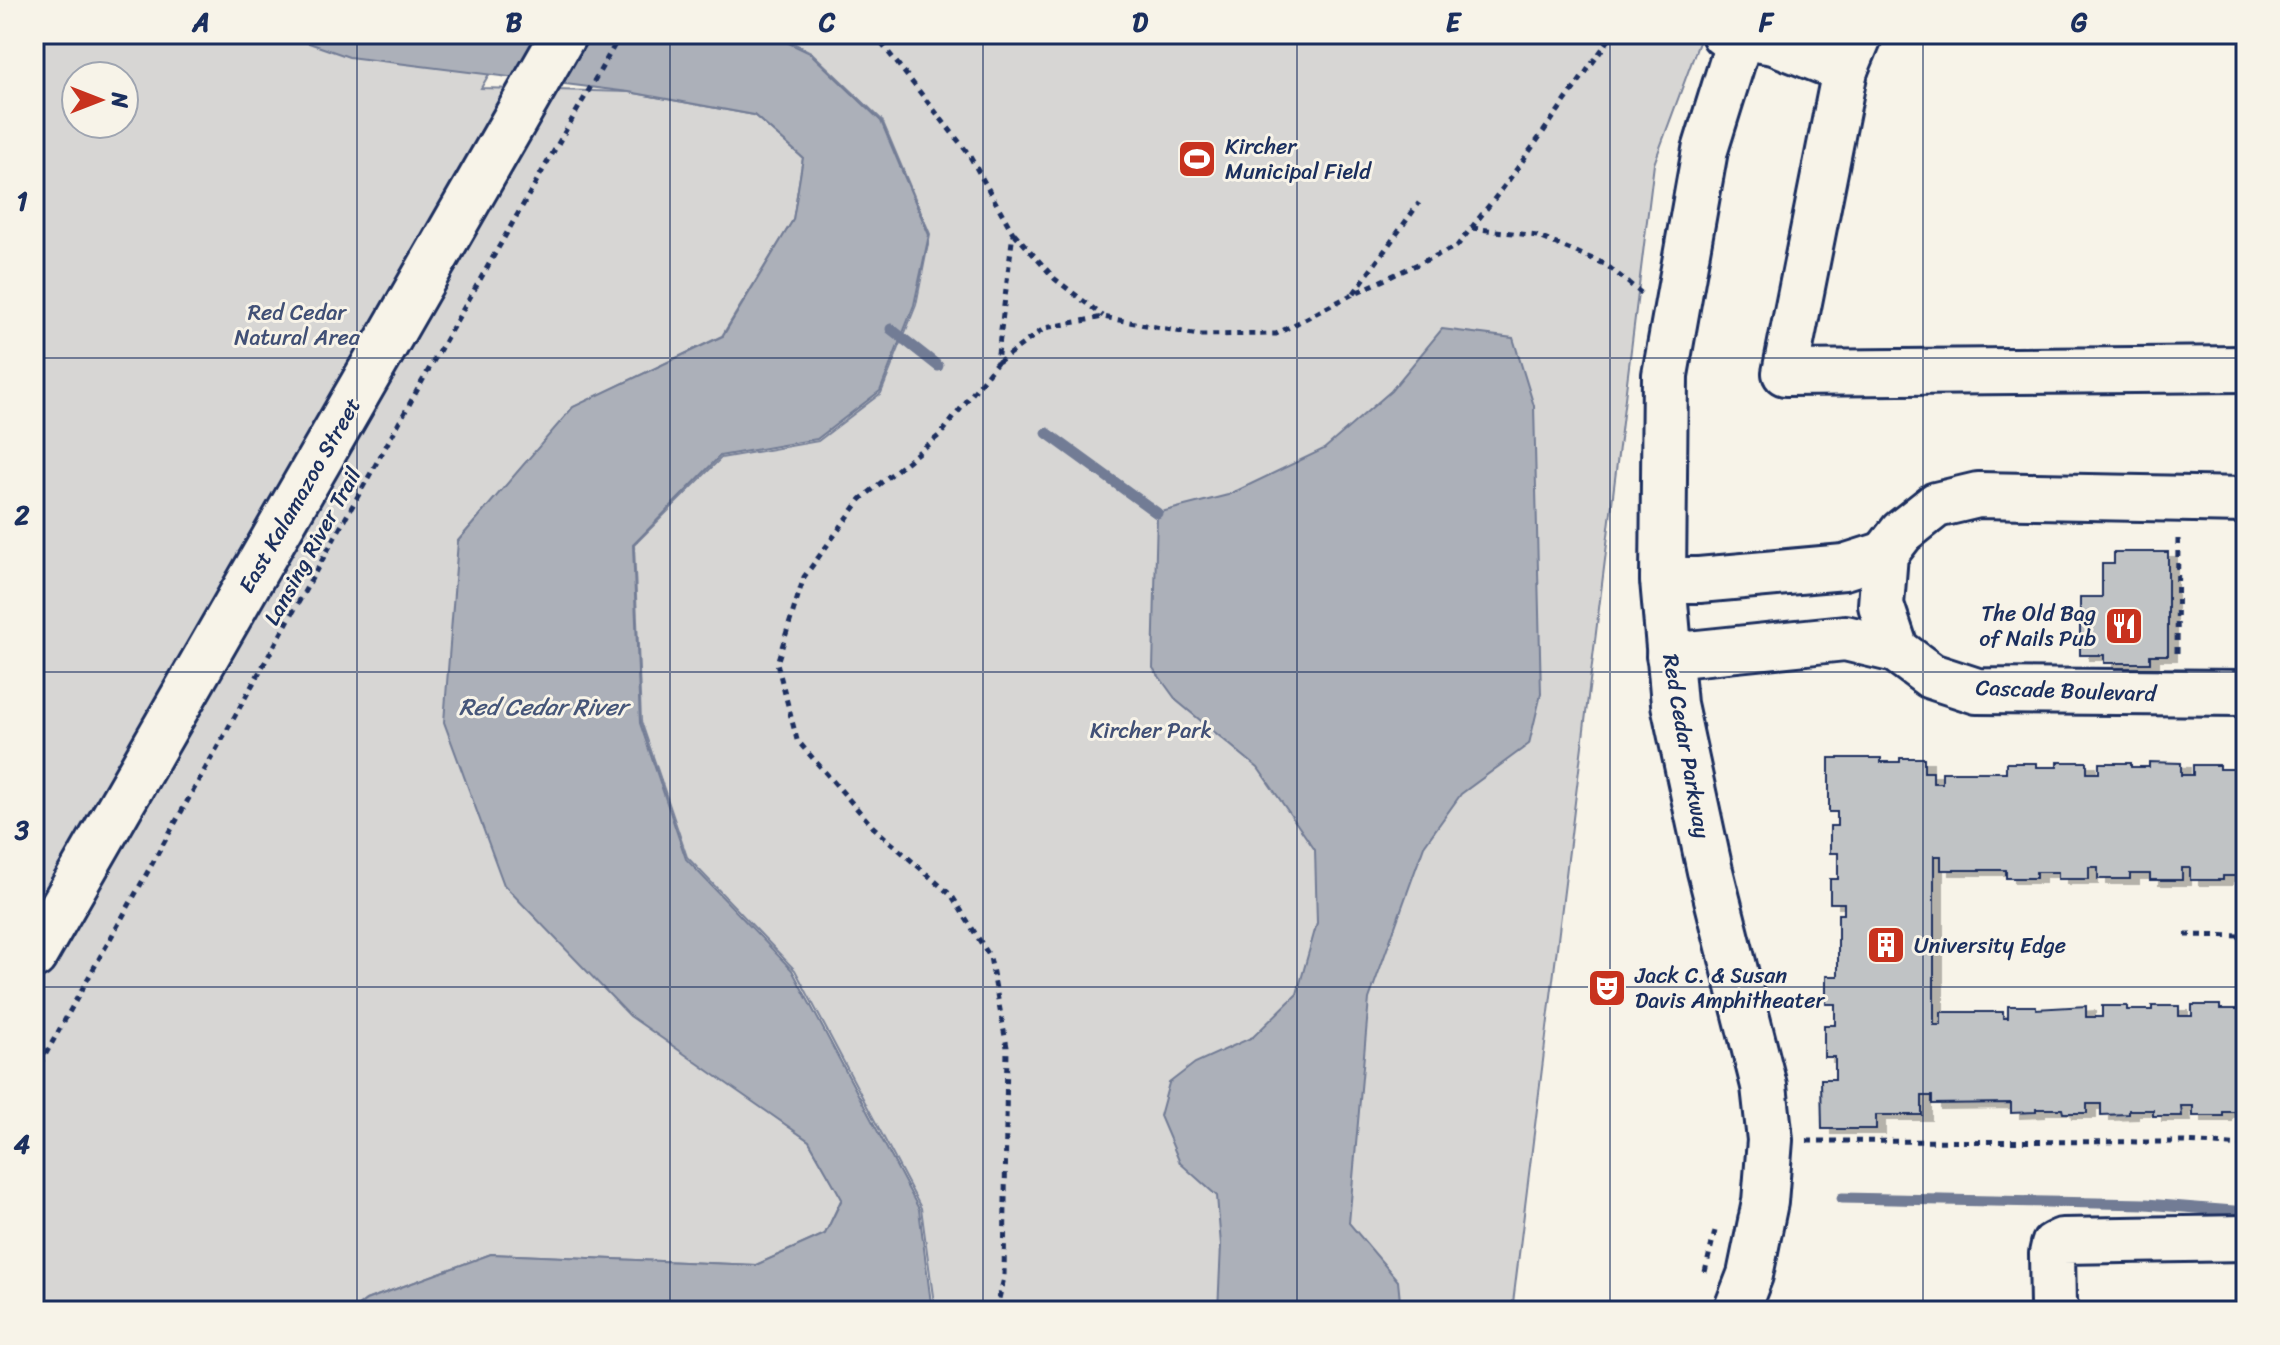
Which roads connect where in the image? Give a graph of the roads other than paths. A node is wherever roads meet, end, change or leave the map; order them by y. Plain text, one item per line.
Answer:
1 (564, 34) edge
2 (1735, 35) edge
3 (1852, 52) edge
4 (2246, 369) edge
5 (2246, 500) edge
6 (1885, 554) junction
7 (1663, 580) junction
8 (1896, 650) junction
9 (1669, 656) junction
10 (2246, 693) edge
11 (34, 956) edge
12 (2246, 1238) edge
13 (1736, 1311) edge
14 (2057, 1311) edge

1 - 11 street, East Kalamazoo Street
2 - 3 street
2 - 7 street, Red Cedar Parkway
3 - 4 street
5 - 6 street
6 - 7 street
6 - 8 street
7 - 9 street, Red Cedar Parkway
8 - 9 street
8 - 10 street, Cascade Boulevard
9 - 13 street, Red Cedar Parkway
12 - 14 street

